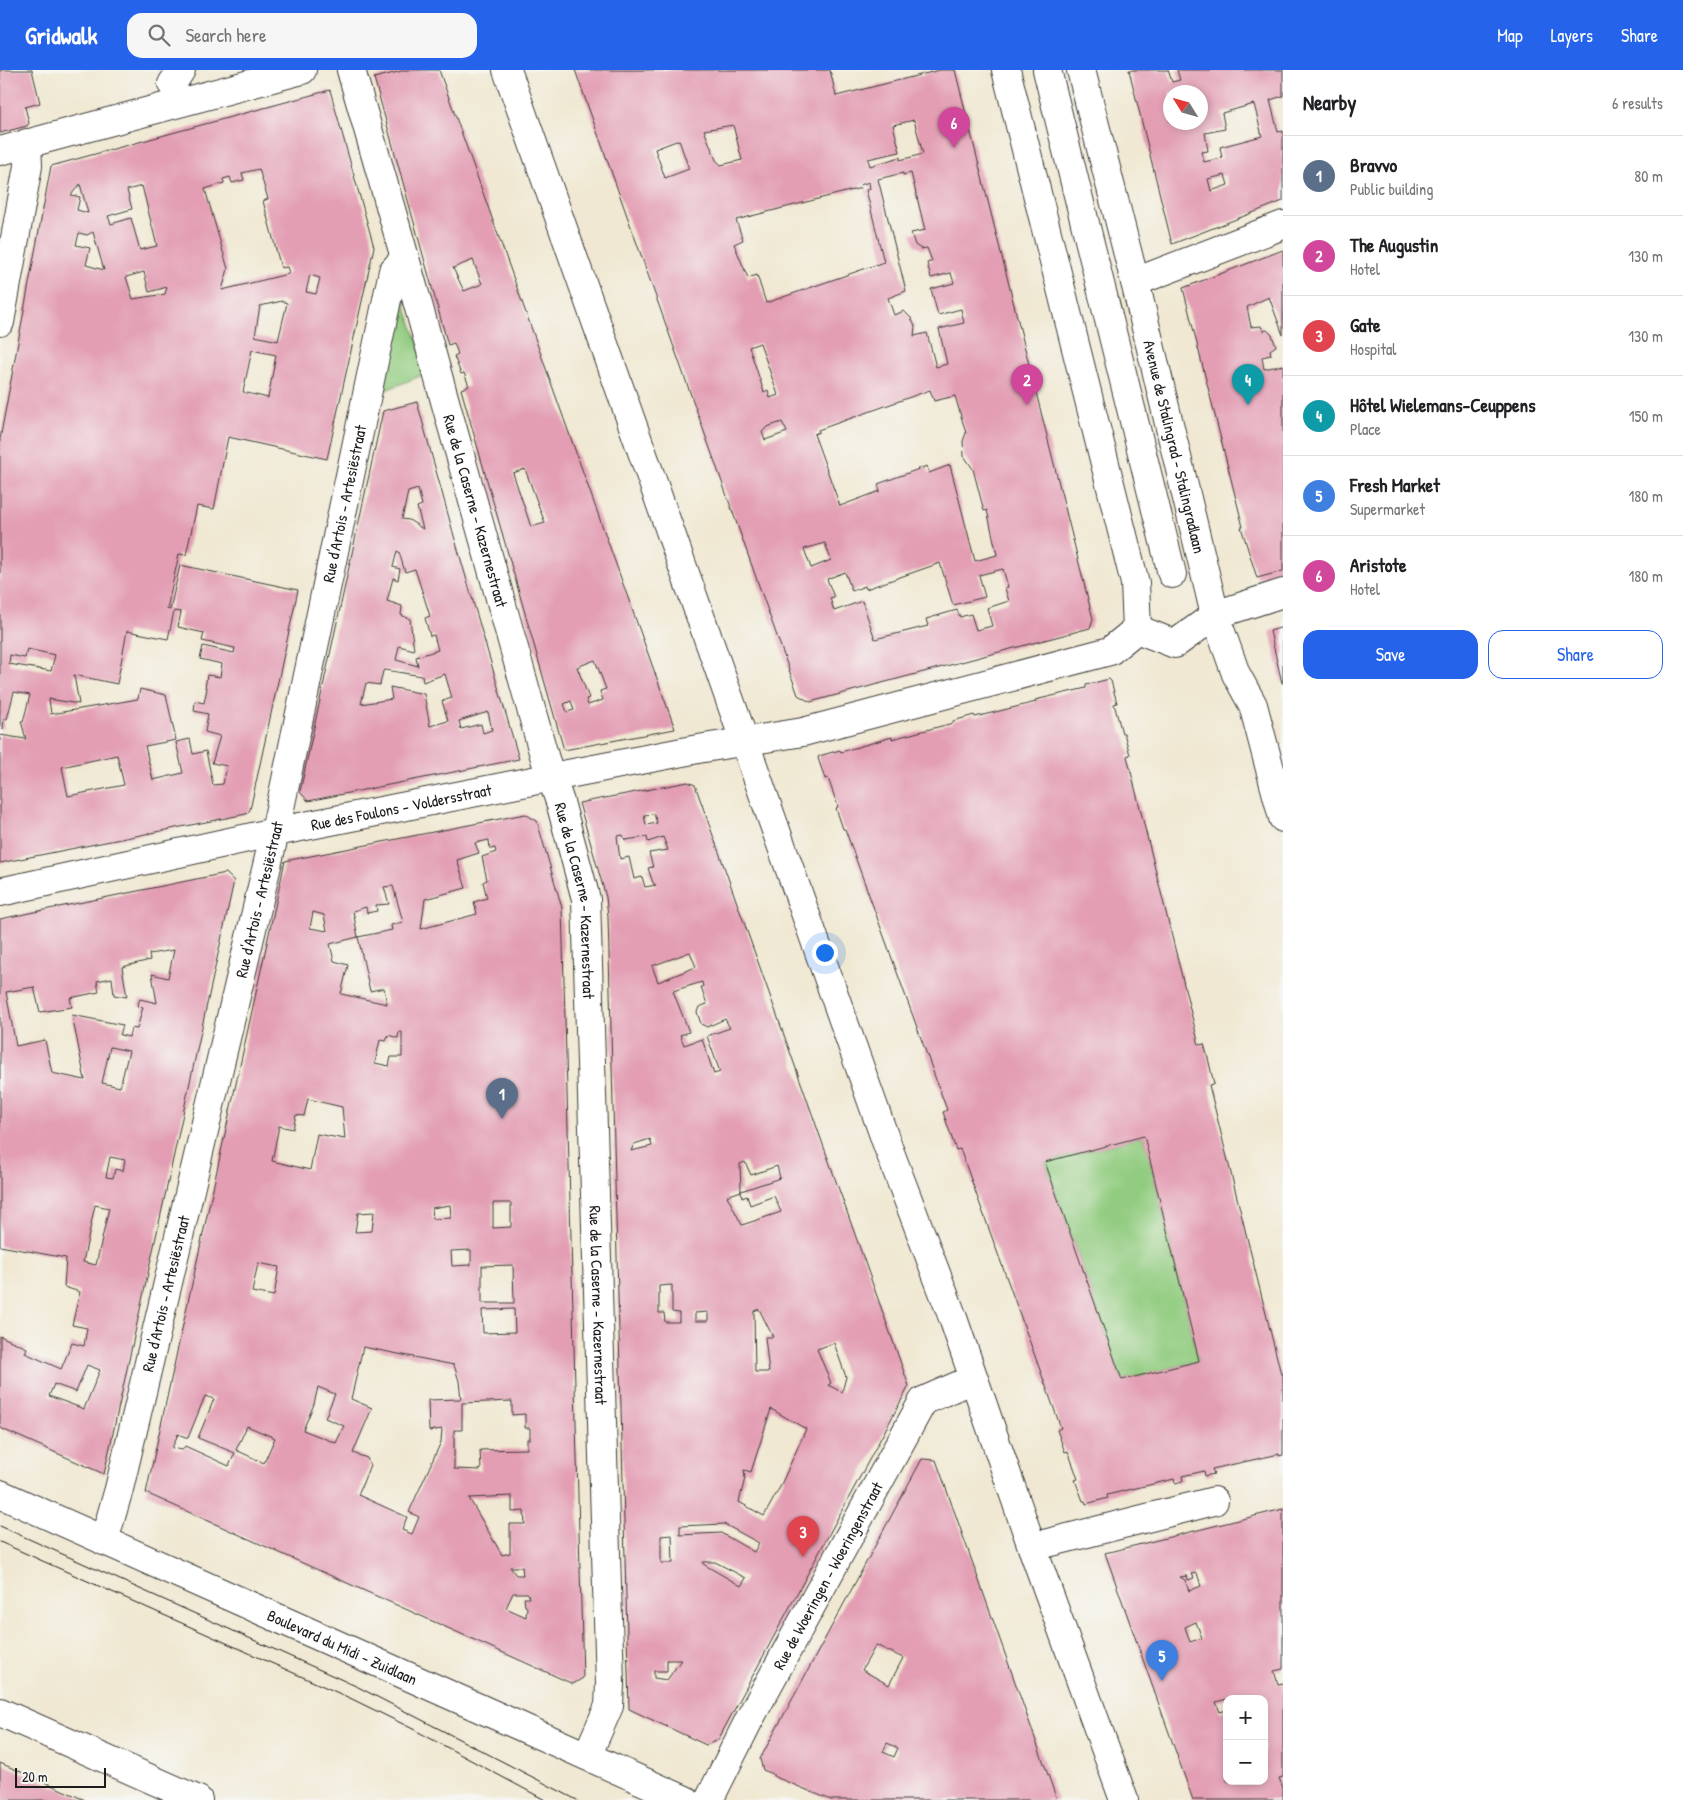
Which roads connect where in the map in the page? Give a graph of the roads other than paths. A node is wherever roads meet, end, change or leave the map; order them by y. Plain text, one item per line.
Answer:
1 (302, 70) edge
2 (351, 70) edge
3 (507, 70) edge
4 (1006, 70) edge
5 (1047, 70) edge
6 (1081, 70) edge
7 (27, 143) junction
8 (0, 151) edge
9 (1283, 225) edge
10 (405, 258) junction
11 (1135, 282) junction
12 (0, 322) edge
13 (1172, 574) dead end
14 (1283, 593) edge
15 (1215, 615) junction
16 (1137, 628) junction
17 (745, 741) junction
18 (552, 778) junction
19 (1283, 818) edge
20 (275, 832) junction
21 (0, 892) edge
22 (973, 1379) junction
23 (0, 1494) edge
24 (1214, 1501) dead end
25 (104, 1541) junction
26 (1032, 1547) junction
27 (0, 1712) edge
28 (587, 1756) junction
29 (198, 1800) edge
30 (685, 1800) edge
31 (709, 1800) edge
32 (1124, 1800) edge

1 - 7 street
2 - 10 street, Rue de la Caserne - Kazernestraat
3 - 17 street
4 - 16 street
5 - 13 street
6 - 11 street, Avenue de Stalingrad - Stalingradlaan
7 - 8 street
7 - 12 street
9 - 11 street
10 - 18 street, Rue de la Caserne - Kazernestraat
10 - 20 street, Rue d'Artois - Artesiëstraat
11 - 15 street, Avenue de Stalingrad - Stalingradlaan
14 - 15 street
15 - 16 street
15 - 19 street, Avenue de Stalingrad - Stalingradlaan
16 - 17 street, Rue des Foulons - Voldersstraat
17 - 18 street, Rue des Foulons - Voldersstraat
17 - 22 street
18 - 20 street, Rue des Foulons - Voldersstraat
18 - 28 street, Rue de la Caserne - Kazernestraat
20 - 21 street, Rue des Foulons - Voldersstraat
20 - 25 street, Rue d'Artois - Artesiëstraat
22 - 26 street
22 - 31 street, Rue de Woeringen - Woeringenstraat
23 - 25 street, Boulevard du Midi - Zuidlaan
24 - 26 street
25 - 28 street, Boulevard du Midi - Zuidlaan
26 - 32 street
27 - 29 street
28 - 30 street, Boulevard du Midi - Zuidlaan

